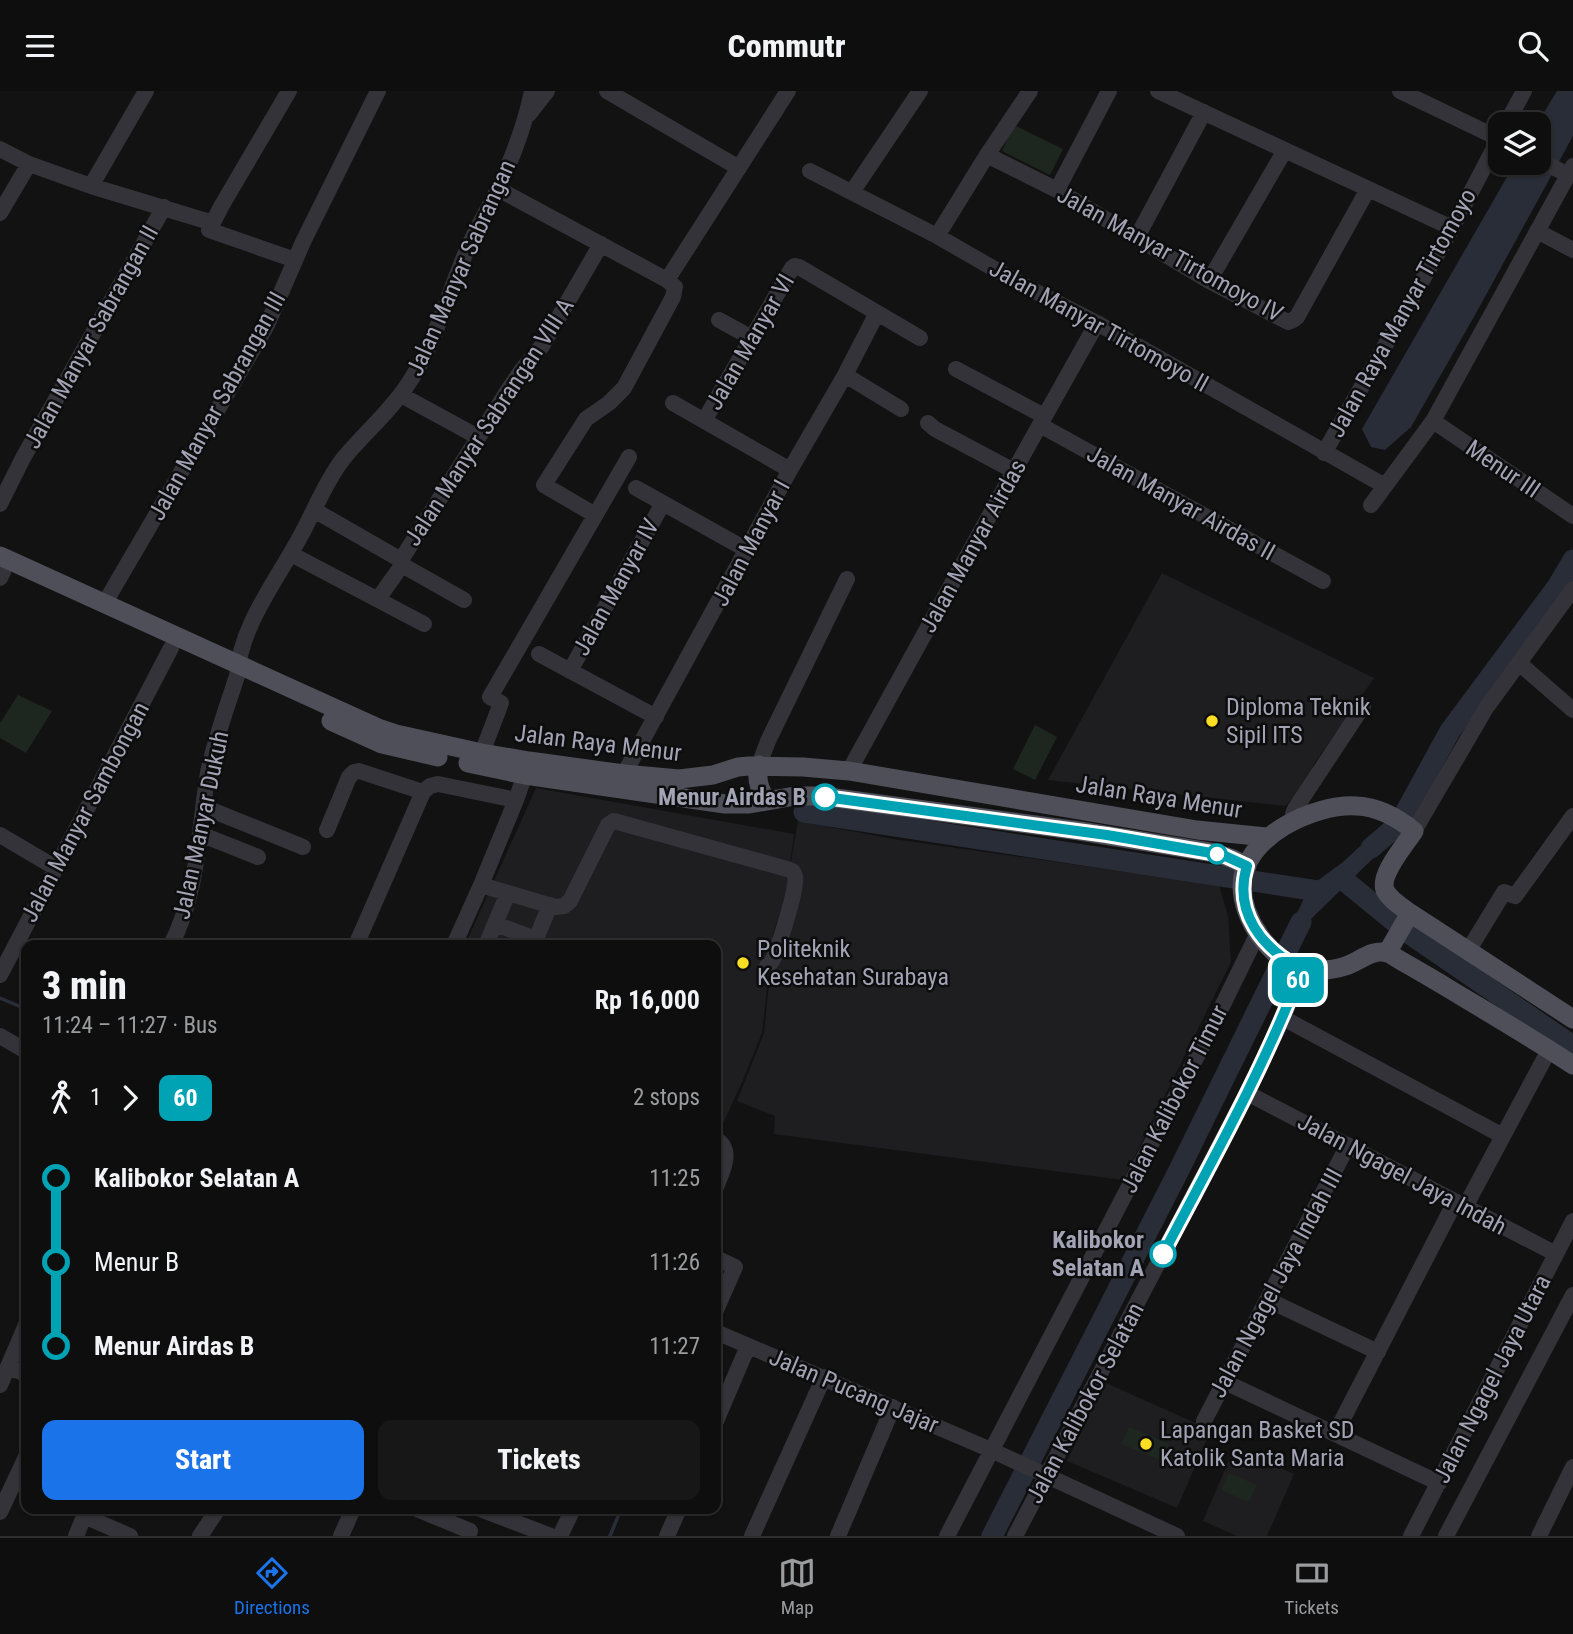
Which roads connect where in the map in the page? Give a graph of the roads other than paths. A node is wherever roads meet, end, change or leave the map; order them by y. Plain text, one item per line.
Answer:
1 (146, 91) edge
2 (289, 91) edge
3 (378, 91) edge
4 (532, 91) edge
5 (547, 91) edge
6 (607, 91) edge
7 (788, 91) edge
8 (920, 91) edge
9 (1030, 91) edge
10 (1109, 91) edge
11 (1158, 91) edge
12 (1400, 91) edge
13 (1524, 91) edge
14 (1513, 112) edge
15 (1204, 113) junction
16 (526, 119) junction
17 (1488, 129) edge
18 (0, 149) edge
19 (1285, 150) junction
20 (987, 155) junction
21 (1488, 160) edge
22 (29, 165) junction
23 (739, 168) junction
24 (1566, 170) edge
25 (810, 171) dead end
26 (90, 186) junction
27 (498, 189) junction
28 (1368, 189) junction
29 (1056, 190) junction
30 (852, 192) junction
31 (164, 207) junction
32 (0, 213) edge
33 (213, 223) junction
34 (1452, 228) junction
35 (1537, 231) junction
36 (937, 236) junction
37 (1137, 236) junction
38 (601, 244) junction
39 (1573, 250) edge
40 (295, 260) junction
41 (667, 280) junction
42 (1209, 281) junction
43 (877, 313) junction
44 (719, 320) dead end
45 (1097, 323) junction
46 (752, 338) junction
47 (920, 338) dead end
48 (956, 369) dead end
49 (845, 375) junction
50 (401, 395) junction
51 (673, 403) dead end
52 (901, 409) dead end
53 (704, 421) junction
54 (1042, 421) junction
55 (1433, 421) junction
56 (928, 423) dead end
57 (478, 437) junction
58 (1324, 453) junction
59 (629, 457) dead end
60 (790, 470) junction
61 (1014, 471) junction
62 (1385, 487) junction
63 (636, 488) dead end
64 (663, 503) junction
65 (0, 504) edge
66 (1371, 505) dead end
67 (314, 510) junction
68 (595, 515) junction
69 (1573, 516) edge
70 (747, 550) junction
71 (290, 554) junction
72 (401, 562) junction
73 (1, 569) edge
74 (29, 577) junction
75 (847, 579) dead end
76 (1323, 581) dead end
77 (1573, 589) edge
78 (379, 599) junction
79 (464, 600) dead end
80 (106, 605) junction
81 (424, 624) dead end
82 (171, 648) junction
83 (539, 654) dead end
84 (1519, 663) junction
85 (237, 669) junction
86 (569, 671) junction
87 (1363, 706) dead end
88 (1573, 711) edge
89 (656, 717) junction
90 (482, 753) junction
91 (759, 765) junction
92 (527, 768) junction
93 (849, 771) junction
94 (724, 772) junction
95 (624, 773) junction
96 (958, 791) junction
97 (423, 792) junction
98 (979, 793) junction
99 (516, 800) junction
100 (767, 800) junction
101 (731, 804) junction
102 (204, 807) junction
103 (956, 815) junction
104 (1573, 816) edge
105 (976, 818) junction
106 (1294, 821) junction
107 (1402, 823) junction
108 (327, 830) dead end
109 (200, 834) junction
110 (0, 835) edge
111 (1266, 837) junction
112 (303, 847) dead end
113 (258, 857) dead end
114 (56, 868) junction
115 (1244, 876) junction
116 (481, 885) junction
117 (508, 893) junction
118 (550, 905) junction
119 (1410, 913) junction
120 (495, 923) junction
121 (1258, 933) junction
122 (174, 940) edge
123 (358, 940) edge
124 (456, 940) edge
125 (488, 940) edge
126 (1468, 951) junction
127 (1387, 953) junction
128 (767, 966) dead end
129 (1300, 968) junction
130 (0, 975) edge
131 (1283, 1018) junction
132 (1573, 1019) edge
133 (0, 1036) edge
134 (21, 1048) edge
135 (1549, 1050) junction
136 (1573, 1065) edge
137 (1247, 1093) junction
138 (1503, 1136) junction
139 (721, 1145) edge
140 (1348, 1145) junction
141 (721, 1173) edge
142 (1460, 1204) junction
143 (1573, 1221) edge
144 (1556, 1254) junction
145 (721, 1260) edge
146 (1573, 1295) edge
147 (721, 1299) edge
148 (1268, 1300) junction
149 (721, 1334) edge
150 (21, 1337) edge
151 (748, 1346) junction
152 (1378, 1352) junction
153 (8, 1367) junction
154 (21, 1372) edge
155 (824, 1377) junction
156 (1225, 1382) junction
157 (0, 1385) edge
158 (893, 1407) junction
159 (721, 1410) edge
160 (1204, 1421) dead end
161 (1335, 1434) junction
162 (991, 1450) junction
163 (21, 1467) edge
164 (1573, 1467) edge
165 (1040, 1473) junction
166 (1439, 1483) junction
167 (0, 1511) edge
168 (85, 1514) edge
169 (90, 1514) edge
170 (215, 1514) edge
171 (351, 1514) edge
172 (427, 1514) edge
173 (478, 1514) edge
174 (493, 1514) edge
175 (571, 1514) edge
176 (677, 1514) edge
177 (1142, 1521) junction
178 (469, 1534) edge
179 (76, 1536) edge
180 (130, 1536) edge
181 (200, 1536) edge
182 (341, 1536) edge
183 (551, 1536) edge
184 (560, 1536) edge
185 (667, 1536) edge
186 (752, 1536) edge
187 (838, 1536) edge
188 (947, 1536) edge
189 (1016, 1536) edge
190 (1135, 1536) edge
191 (1177, 1536) edge
192 (1411, 1536) edge
193 (1446, 1536) edge
194 (1539, 1536) edge

1 - 26 street
2 - 33 street
3 - 40 street, Jalan Manyar Sabrangan III
4 - 16 street
5 - 16 street
6 - 23 street
7 - 23 street
8 - 30 street
9 - 20 street
10 - 29 street
11 - 15 street
12 - 17 street
13 - 14 street, Jalan Raya Manyar Tirtomoyo
15 - 19 street
15 - 37 street
16 - 27 street, Jalan Manyar Sabrangan
18 - 22 street
19 - 28 street
19 - 42 street
20 - 29 street, Jalan Manyar Tirtomoyo IV
20 - 36 street
21 - 34 street, Jalan Raya Manyar Tirtomoyo
22 - 26 street
22 - 32 street
23 - 41 street
24 - 35 street
25 - 30 street, Jalan Manyar Tirtomoyo II
26 - 31 street
27 - 38 street
27 - 50 street, Jalan Manyar Sabrangan
28 - 34 street
28 - 42 street, Jalan Manyar Tirtomoyo IV
29 - 37 street, Jalan Manyar Tirtomoyo IV
30 - 36 street, Jalan Manyar Tirtomoyo II
31 - 33 street
31 - 65 street, Jalan Manyar Sabrangan II
33 - 40 street
34 - 58 street, Jalan Raya Manyar Tirtomoyo
35 - 39 street
35 - 55 street
36 - 45 street, Jalan Manyar Tirtomoyo II
37 - 42 street, Jalan Manyar Tirtomoyo IV
38 - 41 street
38 - 57 street, Jalan Manyar Sabrangan VIII A
40 - 80 street, Jalan Manyar Sabrangan III
41 - 68 street
43 - 46 street, Jalan Manyar VI
43 - 47 street
43 - 49 street, Jalan Manyar I
44 - 46 street
45 - 54 street, Jalan Manyar Airdas
45 - 58 street, Jalan Manyar Tirtomoyo II
46 - 53 street, Jalan Manyar VI
48 - 54 street, Jalan Manyar Airdas II
49 - 52 street
49 - 60 street, Jalan Manyar I
50 - 57 street
50 - 67 street, Jalan Manyar Sabrangan
51 - 53 street
53 - 60 street
54 - 61 street, Jalan Manyar Airdas
54 - 76 street, Jalan Manyar Airdas II
55 - 62 street
55 - 69 street, Menur III
56 - 61 street
57 - 72 street, Jalan Manyar Sabrangan VIII A
58 - 62 street, Jalan Manyar Tirtomoyo II
59 - 68 street
60 - 70 street, Jalan Manyar I
61 - 93 street, Jalan Manyar Airdas
62 - 66 street
63 - 64 street
64 - 70 street
64 - 86 street, Jalan Manyar IV
67 - 71 street, Jalan Manyar Sabrangan
67 - 72 street
68 - 90 street
70 - 89 street, Jalan Manyar I
71 - 78 street
71 - 85 street, Jalan Manyar Sabrangan
72 - 78 street, Jalan Manyar Sabrangan VIII A
72 - 79 street
73 - 74 main road, Jalan Raya Menur
74 - 80 main road, Jalan Raya Menur
74 - 82 main road, Jalan Raya Menur
75 - 91 street
77 - 84 street
78 - 81 street
80 - 85 main road, Jalan Raya Menur
82 - 85 main road, Jalan Raya Menur
82 - 114 street, Jalan Manyar Sambongan
83 - 86 street
84 - 88 street
84 - 107 street
85 - 90 main road, Jalan Raya Menur
85 - 92 main road, Jalan Raya Menur
85 - 102 street, Jalan Manyar Dukuh
86 - 89 street
87 - 106 street
89 - 95 street, Jalan Manyar I
90 - 92 main road, Jalan Raya Menur
91 - 93 main road, Jalan Raya Menur
91 - 94 main road, Jalan Raya Menur
91 - 100 main road
92 - 95 main road, Jalan Raya Menur
92 - 99 street
92 - 101 main road, Jalan Raya Menur
93 - 96 main road, Jalan Raya Menur
94 - 95 main road, Jalan Raya Menur
94 - 101 main road
96 - 98 main road, Jalan Raya Menur
96 - 103 main road
97 - 99 street
97 - 108 street
97 - 123 street
98 - 105 main road
98 - 111 main road, Jalan Raya Menur
99 - 116 street
100 - 101 main road, Jalan Raya Menur
100 - 103 main road, Jalan Raya Menur
102 - 109 street, Jalan Manyar Dukuh
102 - 112 street
103 - 105 main road, Jalan Raya Menur
104 - 126 street
105 - 115 main road, Jalan Raya Menur
106 - 107 main road, Jalan Raya Menur
106 - 111 main road, Jalan Raya Menur
107 - 119 main road
109 - 113 street
109 - 122 street, Jalan Manyar Dukuh
110 - 114 street
111 - 115 main road, Jalan Raya Menur
114 - 130 street, Jalan Manyar Sambongan
115 - 121 main road
116 - 117 street
116 - 124 street
117 - 118 street
117 - 120 street
118 - 120 street
118 - 128 street
119 - 126 main road
119 - 127 main road
120 - 125 street
121 - 129 main road
121 - 162 street, Jalan Kalibokor Timur
126 - 132 main road
127 - 129 main road
127 - 135 main road
129 - 131 street, Jalan Kalibokor Selatan
131 - 137 street, Jalan Kalibokor Selatan
131 - 138 street
133 - 134 street
135 - 136 main road
135 - 138 street
137 - 140 street, Jalan Ngagel Jaya Indah
137 - 165 street, Jalan Kalibokor Selatan
138 - 142 street
139 - 141 street
140 - 142 street, Jalan Ngagel Jaya Indah
140 - 148 street, Jalan Ngagel Jaya Indah III
142 - 144 street, Jalan Ngagel Jaya Indah
142 - 152 street
143 - 144 street, Jalan Ngagel Jaya Utara
144 - 166 street, Jalan Ngagel Jaya Utara
145 - 147 street
146 - 193 street, Jalan Ngagel Jaya Utara
148 - 152 street
148 - 156 street, Jalan Ngagel Jaya Indah III
149 - 151 street, Jalan Pucang Jajar
150 - 153 street
151 - 155 street, Jalan Pucang Jajar
151 - 159 street
152 - 161 street
153 - 154 street
153 - 157 street
155 - 158 street, Jalan Pucang Jajar
155 - 186 street
156 - 160 street, Jalan Ngagel Jaya Indah III
156 - 161 street
158 - 162 street, Jalan Pucang Jajar
158 - 187 street
161 - 166 street
162 - 165 street, Jalan Pucang Jajar
162 - 188 street, Jalan Kalibokor Timur
163 - 167 street
164 - 194 street
165 - 177 street, Jalan Pucang Jajar
165 - 189 street, Jalan Kalibokor Selatan
166 - 192 street, Jalan Ngagel Jaya Utara
168 - 179 street
169 - 180 street
170 - 181 street
171 - 182 street
172 - 178 street
173 - 178 street
174 - 183 street
175 - 184 street
176 - 185 street
177 - 190 street
177 - 191 street, Jalan Pucang Jajar

